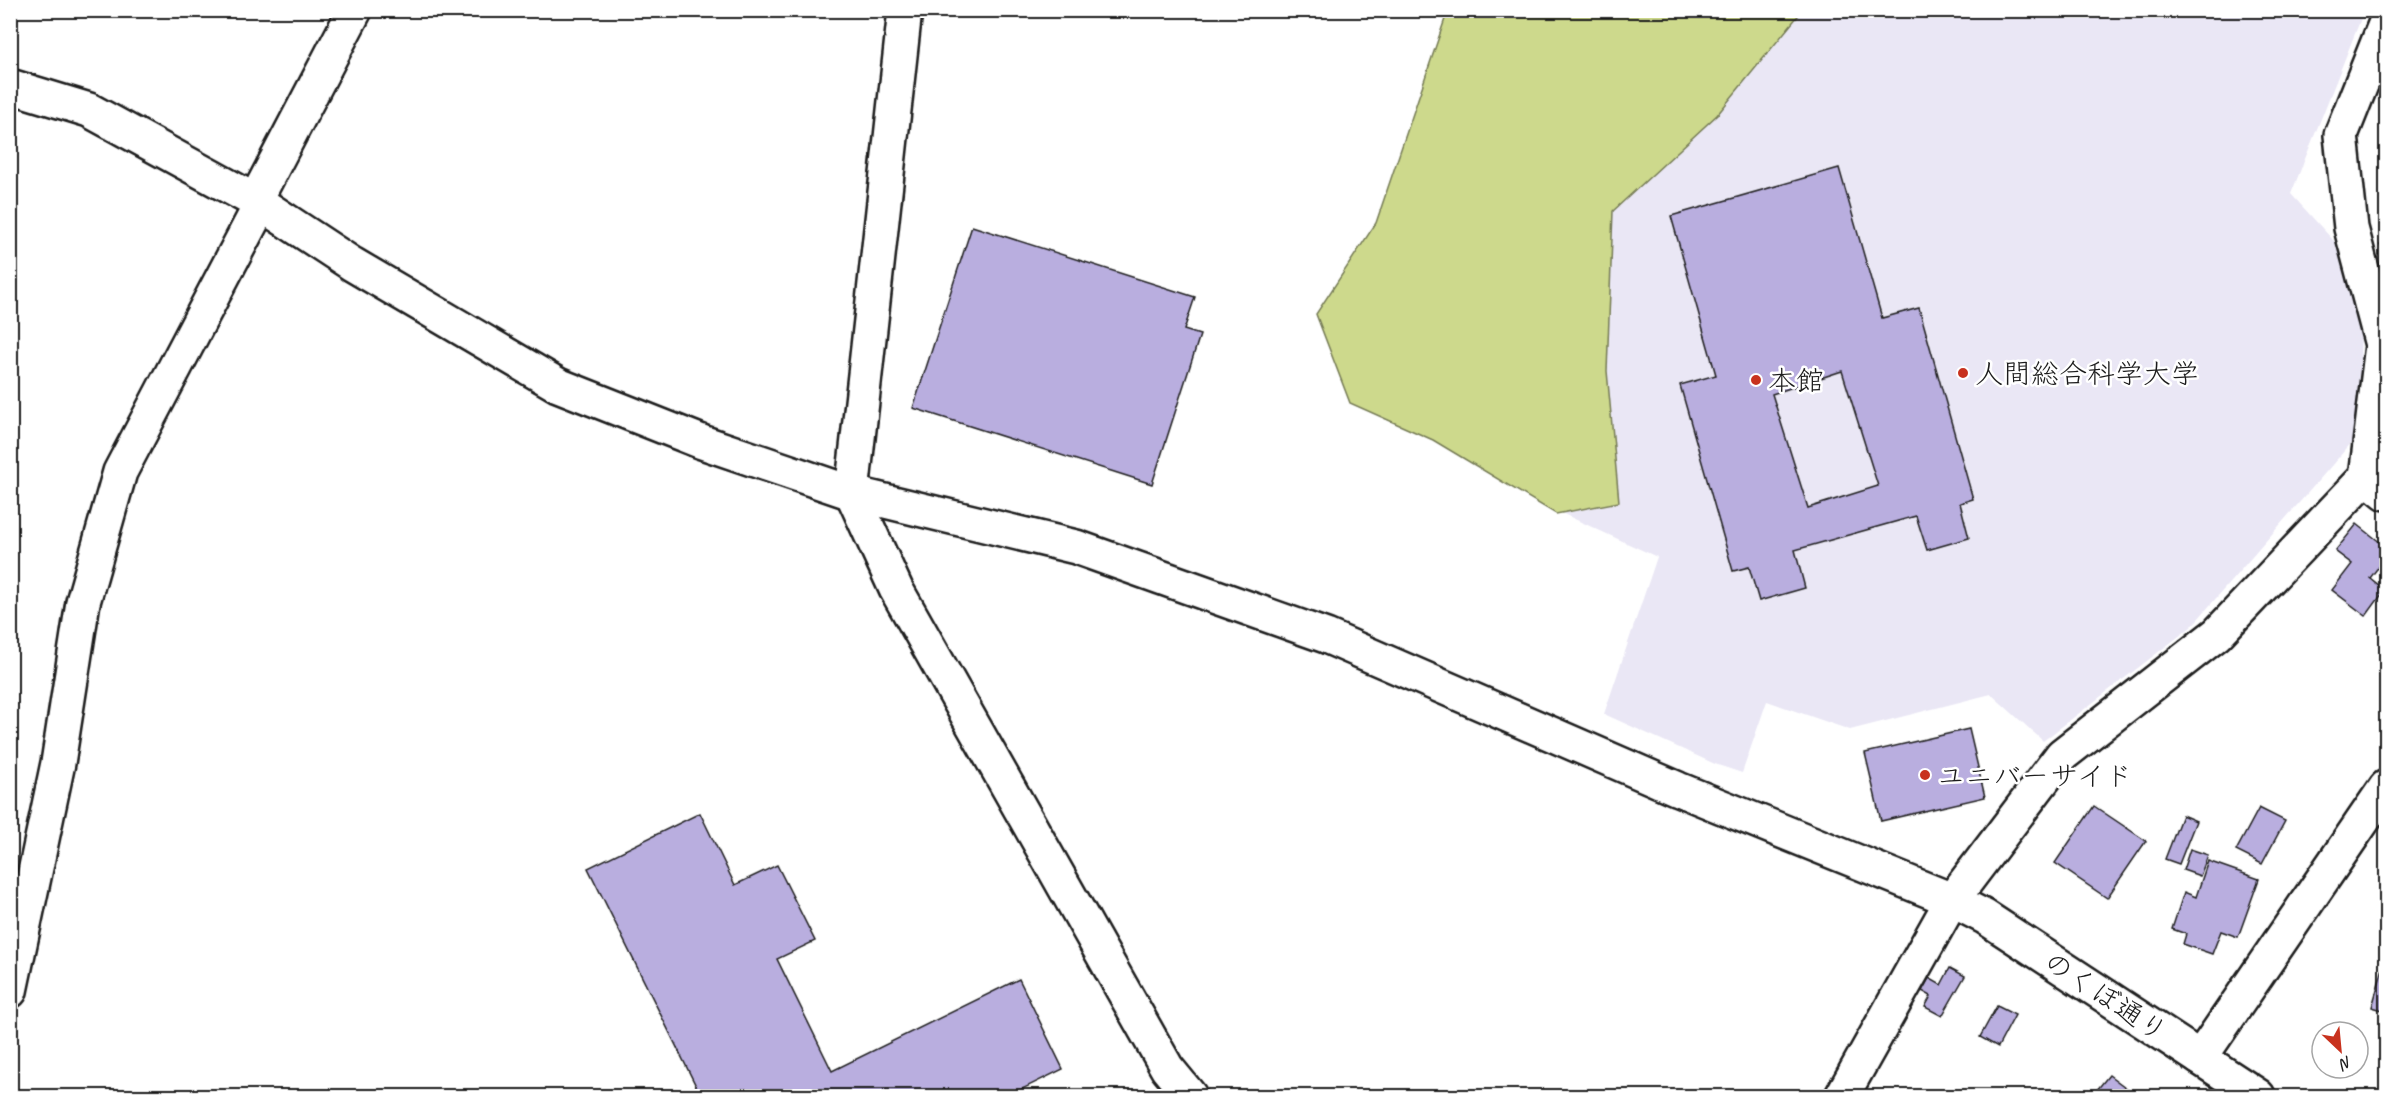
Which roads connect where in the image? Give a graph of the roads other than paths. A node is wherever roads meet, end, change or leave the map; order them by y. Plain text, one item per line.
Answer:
1 (356, 10) edge
2 (905, 10) edge
3 (2386, 22) edge
4 (10, 86) edge
5 (258, 202) junction
6 (2380, 477) edge
7 (852, 493) junction
8 (2386, 787) edge
9 (1952, 900) junction
10 (10, 991) edge
11 (2200, 1058) junction
12 (1190, 1096) edge
13 (1842, 1096) edge
14 (2258, 1096) edge

1 - 5 street
2 - 7 street
3 - 6 street
4 - 5 street, のくぼ通り
5 - 7 street, のくぼ通り
5 - 10 street
6 - 9 street
7 - 9 street, のくぼ通り
7 - 12 street
8 - 11 street
9 - 11 street, のくぼ通り
9 - 13 street
11 - 14 street, のくぼ通り

